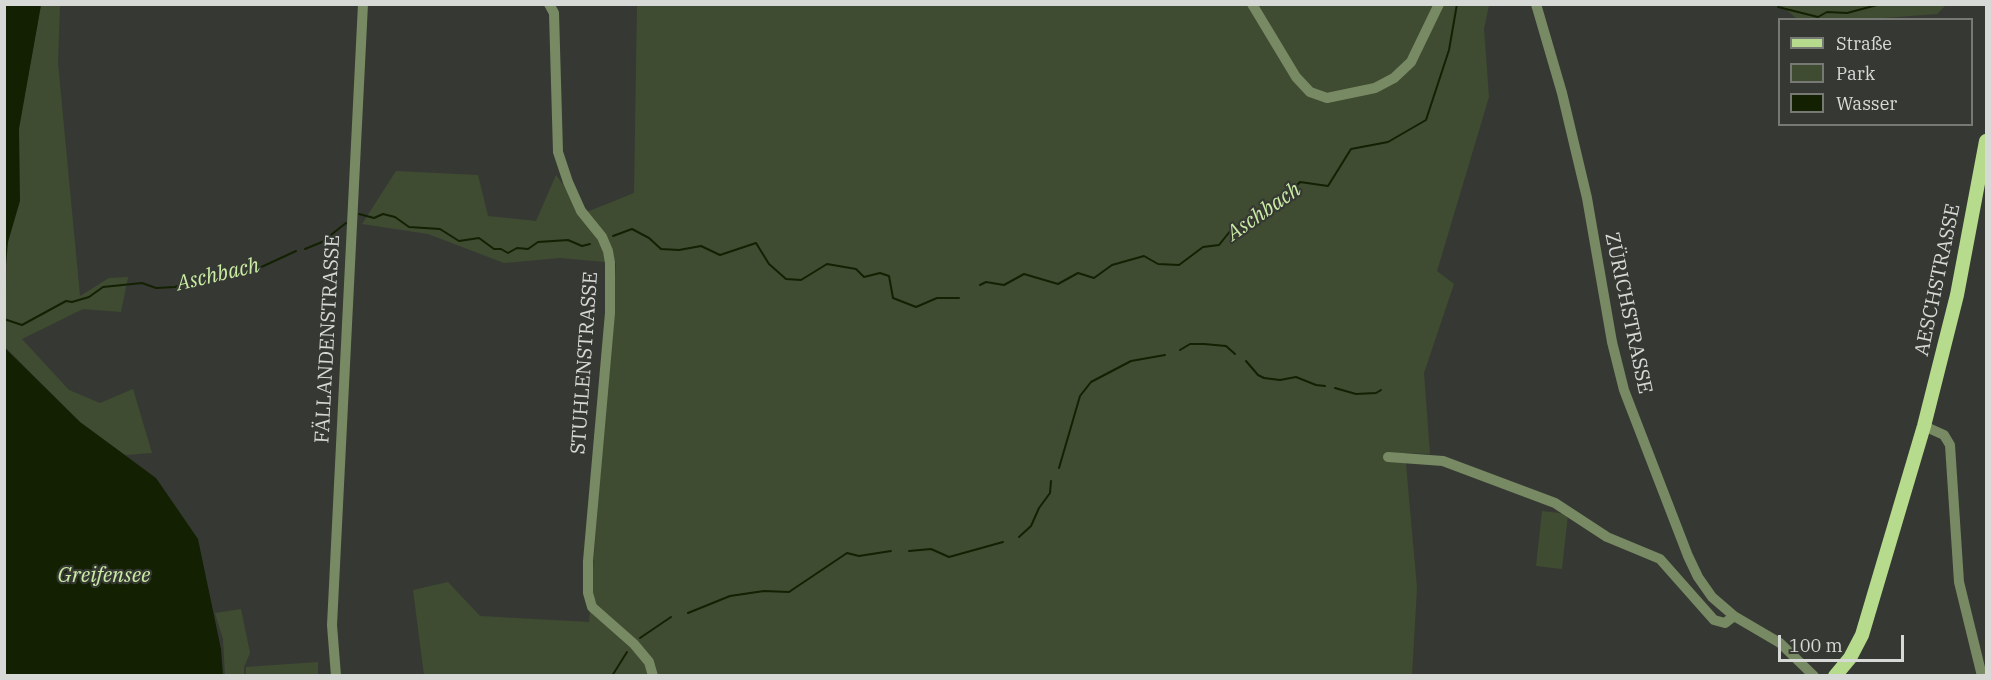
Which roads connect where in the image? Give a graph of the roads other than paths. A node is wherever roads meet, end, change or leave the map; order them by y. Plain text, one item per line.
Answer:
1 (363, 4) edge
2 (549, 4) edge
3 (1252, 4) edge
4 (1439, 4) edge
5 (1536, 4) edge
6 (1986, 141) edge
7 (1924, 426) junction
8 (1388, 457) dead end
9 (1734, 615) junction
10 (336, 675) edge
11 (653, 675) edge
12 (1814, 675) edge
13 (1835, 675) edge
14 (1982, 675) edge

1 - 10 street, FÄLLANDENSTRASSE
2 - 11 street, STUHLENSTRASSE
3 - 4 street
5 - 9 street, ZÜRICHSTRASSE
6 - 7 main road, AESCHSTRASSE
7 - 13 main road, AESCHSTRASSE
7 - 14 street
8 - 9 street
9 - 12 street, ZÜRICHSTRASSE

